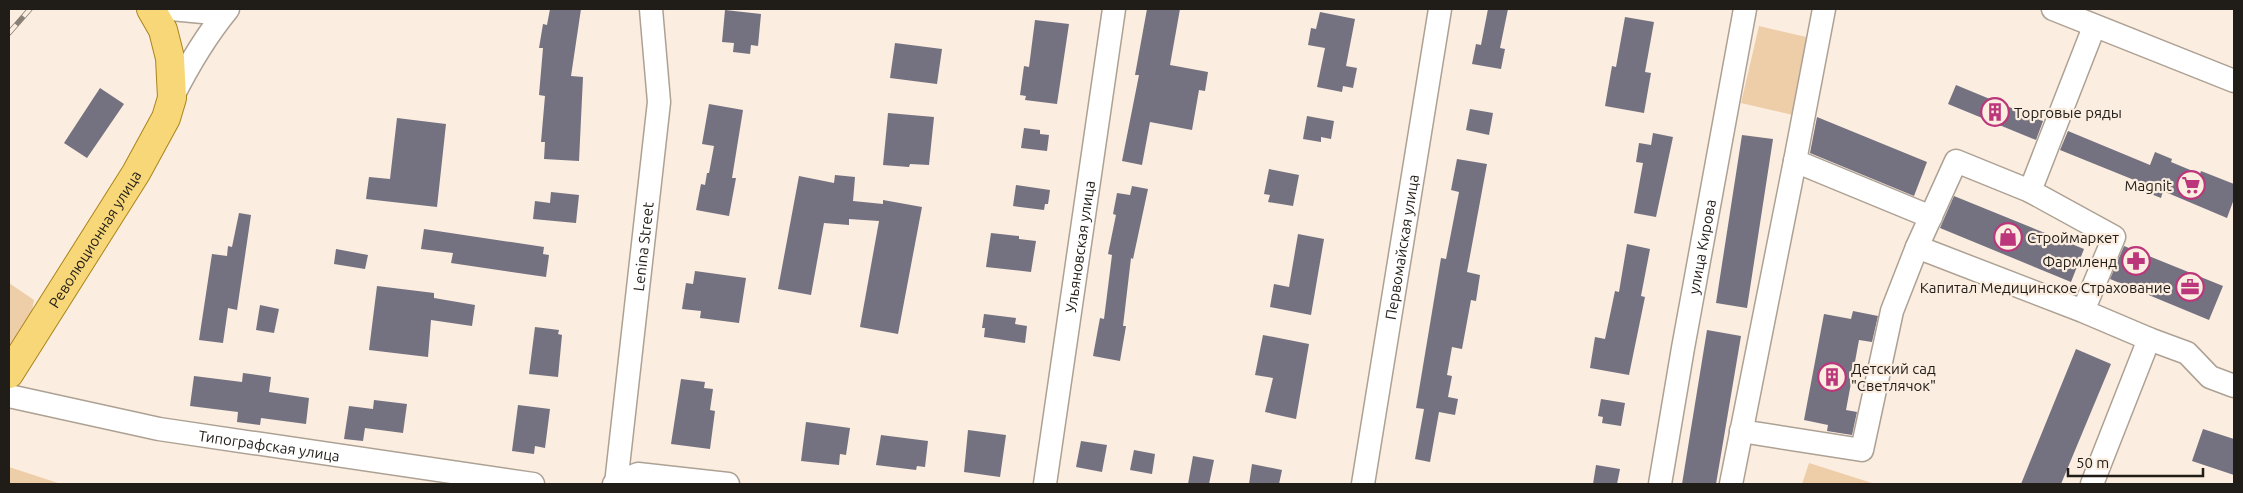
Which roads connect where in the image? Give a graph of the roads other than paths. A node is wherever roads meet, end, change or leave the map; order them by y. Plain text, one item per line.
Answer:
1 (152, 9) edge
2 (171, 9) edge
3 (212, 9) edge
4 (228, 9) edge
5 (651, 9) edge
6 (1114, 9) edge
7 (1440, 9) edge
8 (1746, 9) edge
9 (1824, 9) edge
10 (2053, 9) edge
11 (2094, 27) junction
12 (2234, 81) edge
13 (172, 98) junction
14 (1795, 161) junction
15 (2030, 192) junction
16 (1931, 217) junction
17 (1917, 247) junction
18 (2083, 311) junction
19 (2149, 339) junction
20 (9, 374) edge
21 (2234, 386) edge
22 (9, 396) edge
23 (1741, 432) junction
24 (533, 484) edge
25 (616, 484) edge
26 (728, 484) edge
27 (1045, 484) edge
28 (1363, 484) edge
29 (1660, 484) edge
30 (1731, 484) edge
31 (2092, 484) edge

1 - 13 main road
2 - 3 street
4 - 13 street
5 - 25 street, Lenina Street
6 - 27 street, Ульяновская улица
7 - 28 street, Первомайская улица
8 - 29 street, улица Кирова
9 - 14 street
10 - 11 street
11 - 12 street
11 - 15 street
13 - 20 main road, Революционная улица
14 - 16 street
14 - 23 street
15 - 16 street
15 - 18 street
16 - 17 street
17 - 18 street
17 - 23 street
18 - 19 street
19 - 21 street
19 - 31 street
22 - 24 street, Типографская улица
23 - 30 street
25 - 26 street

